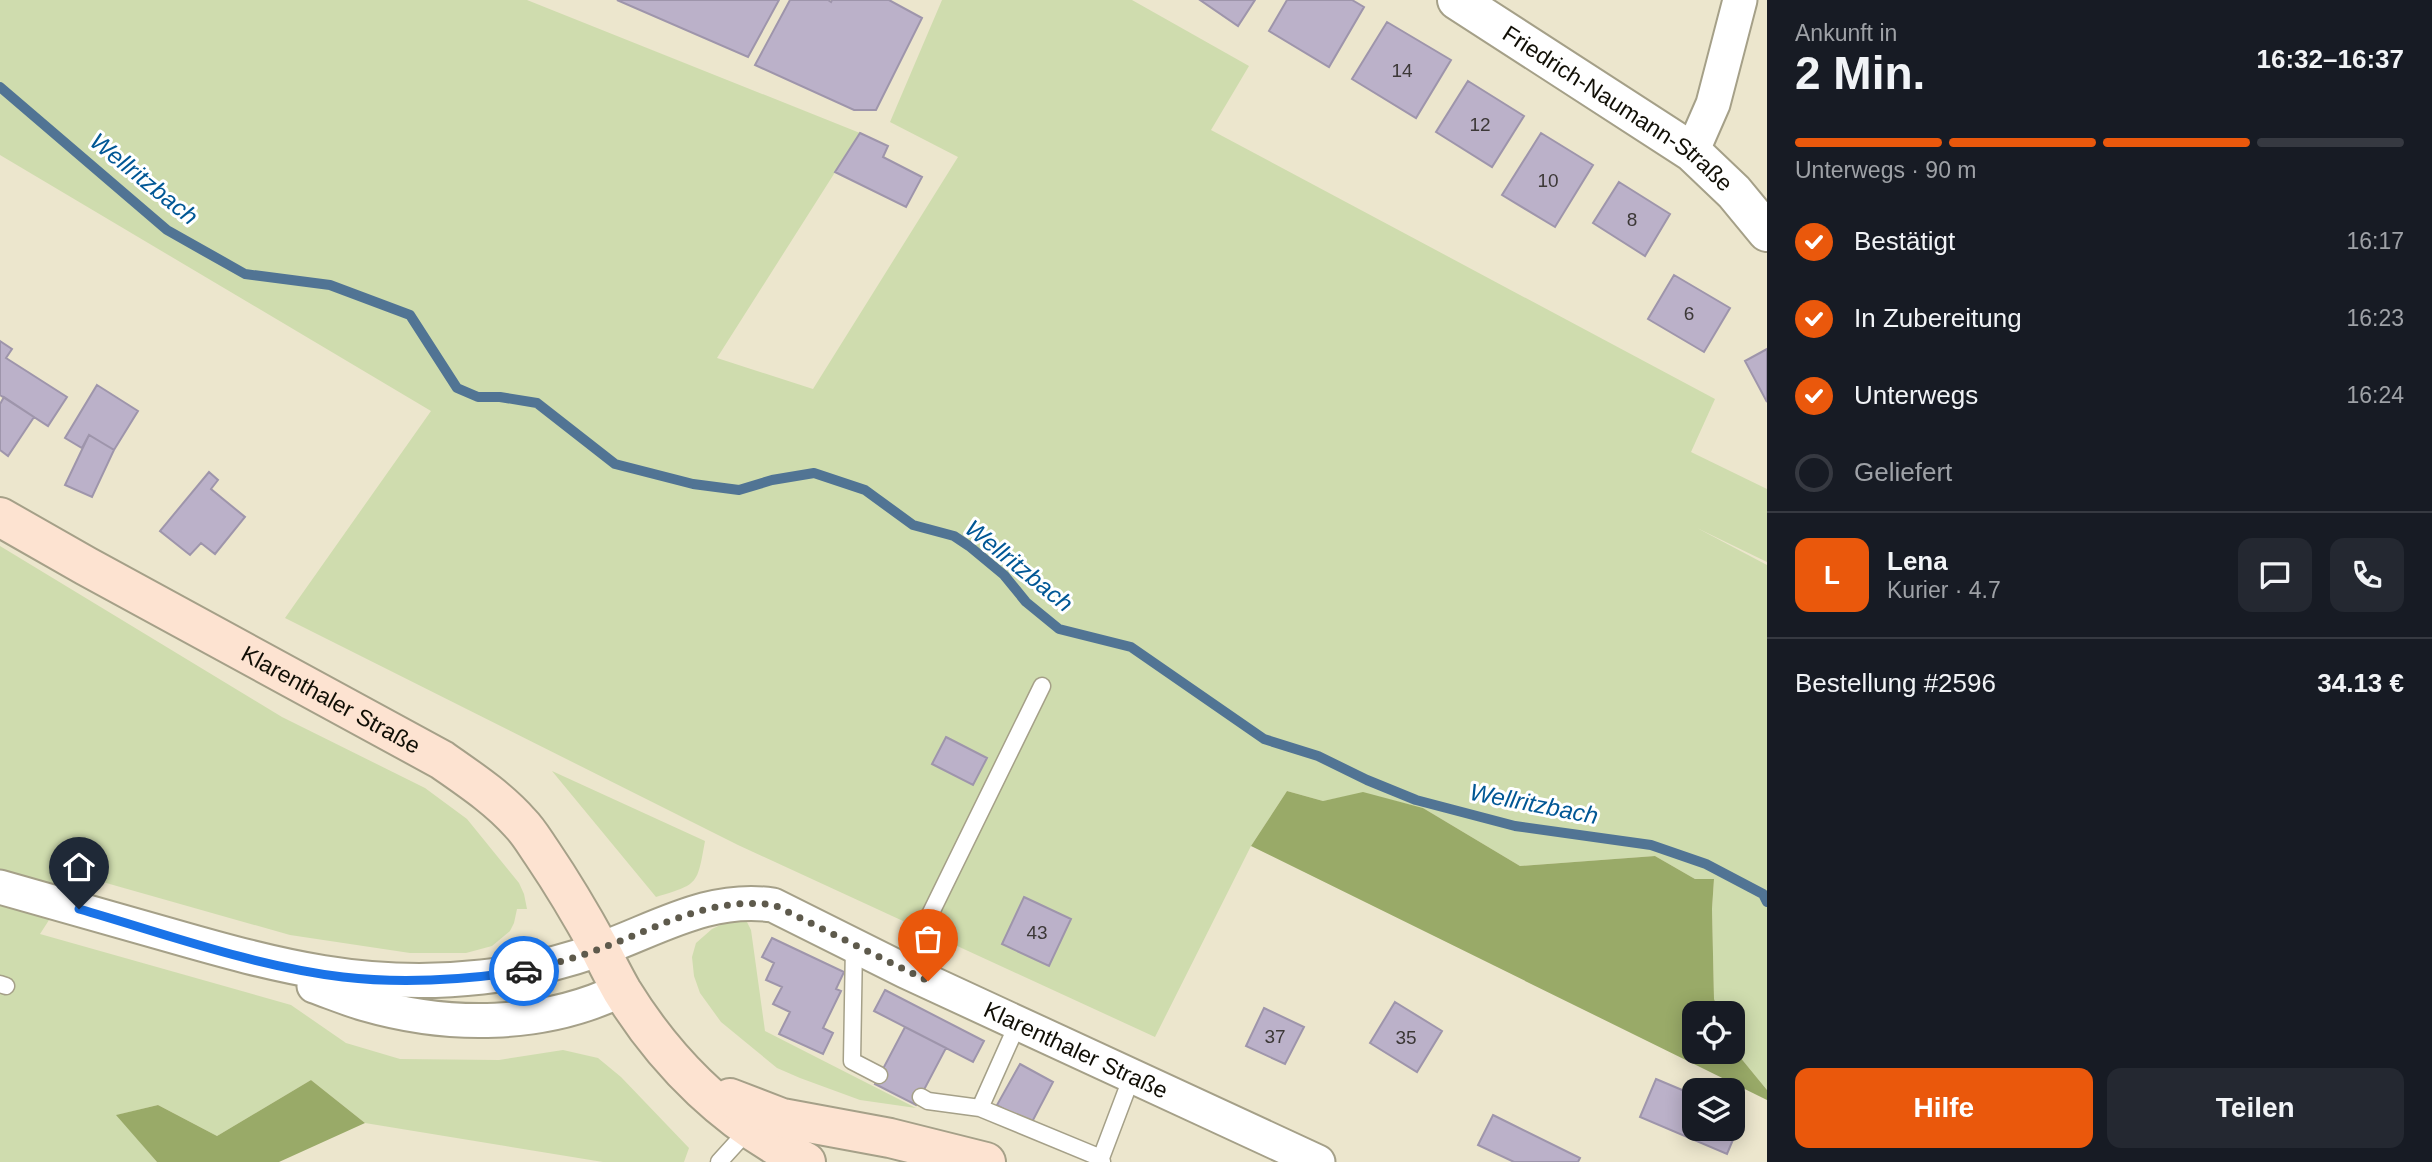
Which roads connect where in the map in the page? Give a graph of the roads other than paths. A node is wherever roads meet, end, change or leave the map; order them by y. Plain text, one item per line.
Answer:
1 (1457, 0) edge
2 (1740, 0) edge
3 (1692, 152) junction
4 (1767, 232) edge
5 (0, 517) edge
6 (1042, 686) dead end
7 (0, 887) edge
8 (854, 945) junction
9 (600, 949) junction
10 (265, 962) junction
11 (905, 971) junction
12 (621, 990) junction
13 (1018, 1023) junction
14 (679, 1069) junction
15 (879, 1075) dead end
16 (1132, 1076) junction
17 (921, 1097) dead end
18 (980, 1108) junction
19 (749, 1129) junction
20 (1306, 1157) edge
21 (1101, 1160) edge
22 (719, 1162) edge
23 (806, 1162) edge
24 (986, 1162) edge

1 - 3 street, Friedrich-Naumann-Straße
2 - 3 street
3 - 4 street, Friedrich-Naumann-Straße
5 - 9 main road, Klarenthaler Straße
6 - 11 lane
7 - 10 street
8 - 9 street, Klarenthaler Straße
8 - 11 street, Klarenthaler Straße
8 - 15 lane
9 - 10 street
9 - 12 main road, Klarenthaler Straße
10 - 12 street
11 - 13 street, Klarenthaler Straße
12 - 14 main road, Klarenthaler Straße
13 - 16 street, Klarenthaler Straße
13 - 18 lane
14 - 19 main road, Klarenthaler Straße
14 - 24 main road, Klarenthaler Straße
16 - 20 street, Klarenthaler Straße
16 - 21 lane
17 - 18 lane
18 - 21 lane
19 - 22 lane
19 - 23 main road, Klarenthaler Straße

